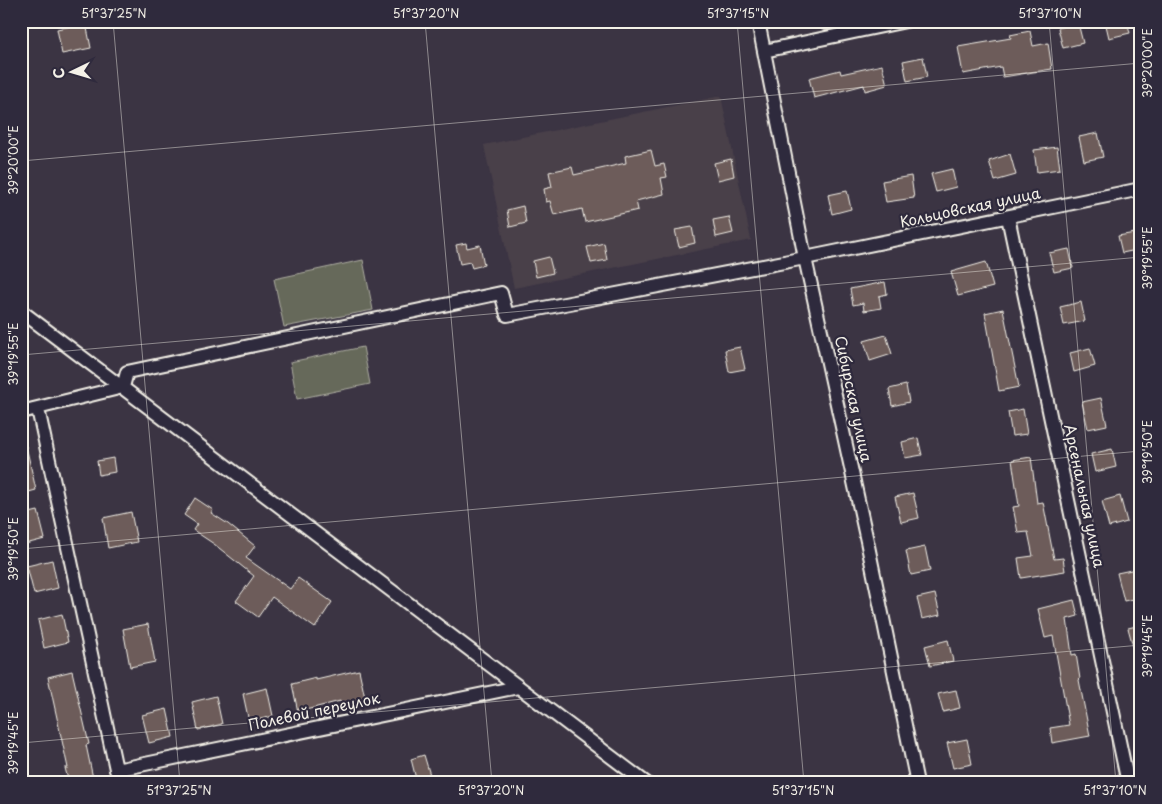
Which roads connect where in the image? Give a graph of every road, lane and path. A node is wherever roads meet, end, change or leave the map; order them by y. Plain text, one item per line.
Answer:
1 (758, 21) edge
2 (906, 21) edge
3 (764, 51) junction
4 (1141, 189) edge
5 (1008, 216) junction
6 (805, 258) junction
7 (21, 311) edge
8 (123, 387) junction
9 (38, 409) junction
10 (21, 412) edge
11 (518, 687) junction
12 (116, 770) junction
13 (118, 783) edge
14 (646, 783) edge
15 (916, 783) edge
16 (1128, 783) edge

1 - 3 street, Сибирская улица
2 - 3 street
3 - 6 street, Сибирская улица
4 - 5 street, Кольцовская улица
5 - 6 street, Кольцовская улица
5 - 16 street, Арсенальная улица
6 - 8 street, Кольцовская улица
6 - 15 street, Сибирская улица
7 - 8 street
8 - 9 street
8 - 11 street
9 - 10 street
9 - 12 street
11 - 12 street, Полевой переулок
11 - 14 street
12 - 13 street

